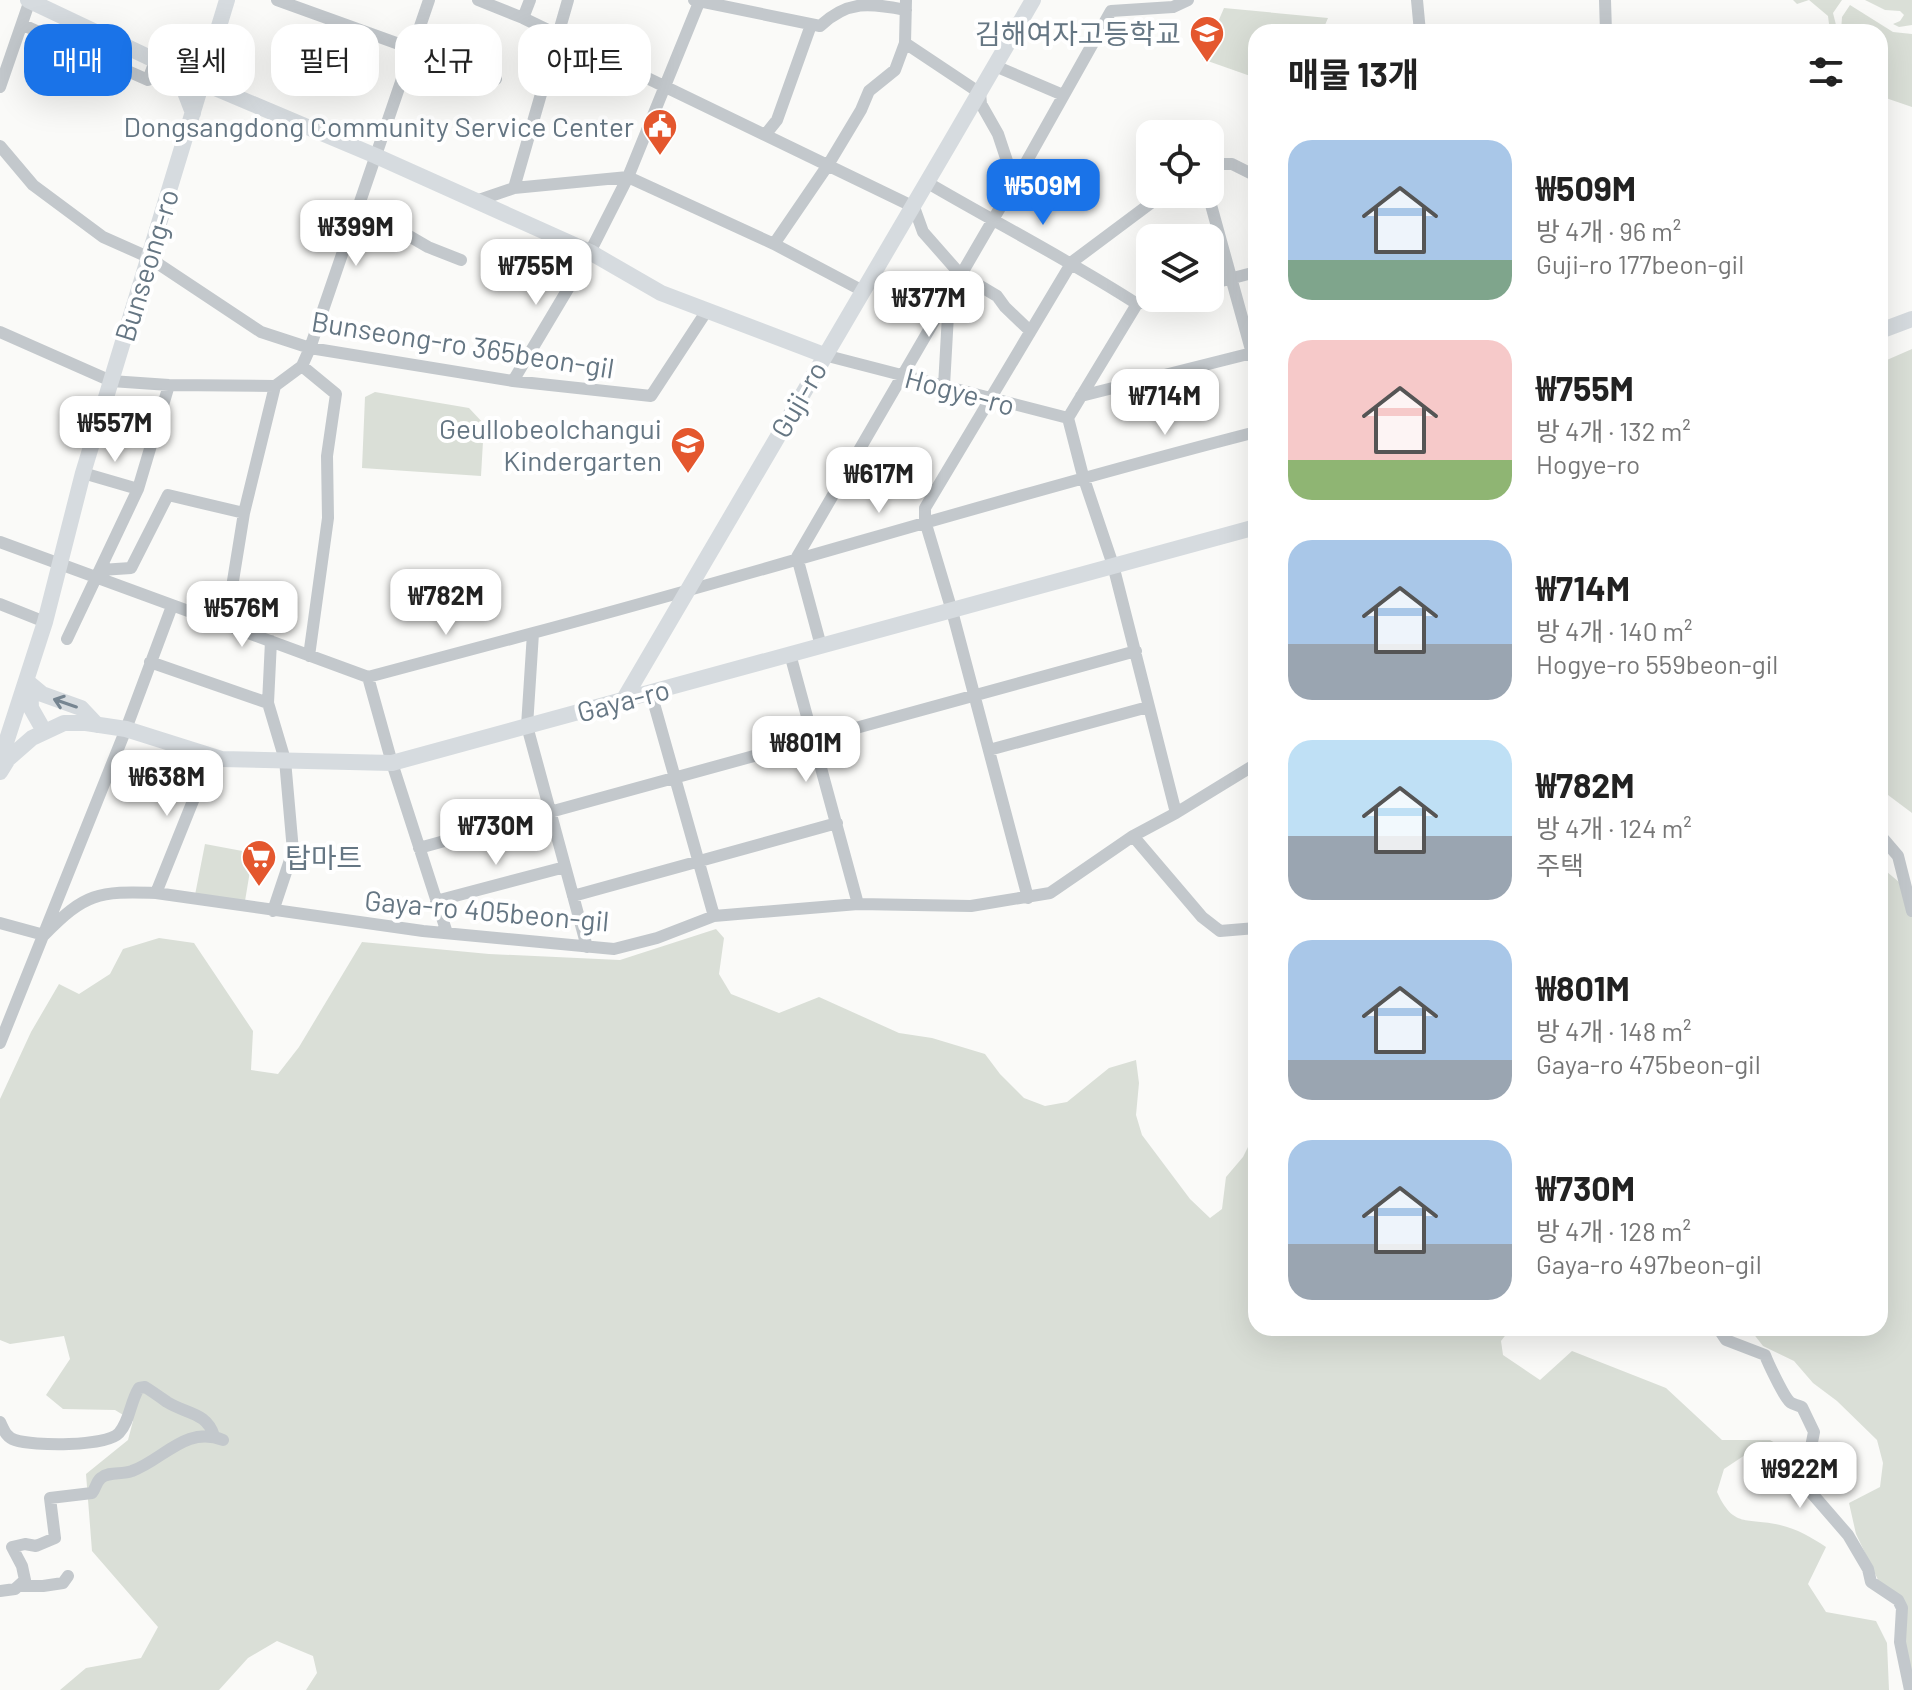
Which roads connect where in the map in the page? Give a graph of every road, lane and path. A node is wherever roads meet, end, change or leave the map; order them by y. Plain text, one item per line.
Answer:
1 (29, 0) edge
2 (227, 0) edge
3 (277, 0) edge
4 (429, 0) edge
5 (478, 0) edge
6 (530, 0) edge
7 (568, 0) edge
8 (1033, 0) edge
9 (1188, 0) edge
10 (1417, 0) edge
11 (1605, 0) edge
12 (698, 1) edge
13 (906, 5) edge
14 (523, 18) junction
15 (220, 24) edge
16 (421, 24) edge
17 (534, 24) edge
18 (561, 24) edge
19 (1419, 24) edge
20 (1606, 24) edge
21 (23, 25) junction
22 (811, 25) junction
23 (905, 43) junction
24 (395, 44) edge
25 (148, 57) edge
26 (995, 66) junction
27 (148, 80) edge
28 (651, 80) edge
29 (0, 87) edge
30 (666, 87) junction
31 (980, 93) junction
32 (1063, 95) junction
33 (186, 96) edge
34 (199, 96) edge
35 (234, 96) edge
36 (397, 96) edge
37 (540, 96) edge
38 (193, 113) junction
39 (765, 135) junction
40 (0, 146) edge
41 (376, 156) junction
42 (1224, 164) edge
43 (828, 165) junction
44 (1248, 172) edge
45 (1019, 175) junction
46 (628, 177) junction
47 (928, 183) junction
48 (514, 188) junction
49 (476, 201) junction
50 (914, 207) junction
51 (1144, 208) edge
52 (1212, 208) edge
53 (356, 213) junction
54 (992, 221) junction
55 (774, 244) junction
56 (590, 252) junction
57 (148, 257) junction
58 (461, 260) dead end
59 (1072, 262) junction
60 (960, 274) junction
61 (1248, 274) edge
62 (1230, 279) junction
63 (1224, 280) edge
64 (863, 291) junction
65 (949, 294) junction
66 (1136, 303) edge
67 (1136, 306) edge
68 (706, 312) junction
69 (1912, 319) edge
70 (1888, 328) edge
71 (1029, 330) junction
72 (0, 332) edge
73 (1248, 334) edge
74 (310, 348) junction
75 (1248, 354) edge
76 (824, 355) junction
77 (302, 366) junction
78 (903, 376) junction
79 (111, 381) junction
80 (513, 381) junction
81 (169, 385) junction
82 (275, 386) junction
83 (944, 386) junction
84 (1081, 396) junction
85 (989, 399) junction
86 (1068, 418) junction
87 (1248, 434) edge
88 (83, 473) junction
89 (1083, 476) junction
90 (138, 489) junction
91 (244, 513) junction
92 (925, 521) junction
93 (1248, 529) edge
94 (0, 542) edge
95 (797, 557) junction
96 (60, 565) junction
97 (1113, 565) junction
98 (99, 574) junction
99 (686, 592) junction
100 (0, 604) edge
101 (172, 606) junction
102 (952, 611) junction
103 (45, 622) junction
104 (226, 624) junction
105 (533, 633) junction
106 (67, 639) dead end
107 (271, 641) junction
108 (821, 646) junction
109 (1136, 651) junction
110 (790, 654) junction
111 (309, 656) junction
112 (150, 662) junction
113 (30, 677) junction
114 (368, 677) junction
115 (651, 693) junction
116 (973, 696) junction
117 (624, 699) junction
118 (268, 703) junction
119 (1148, 707) junction
120 (97, 725) junction
121 (527, 726) junction
122 (126, 729) junction
123 (44, 731) junction
124 (812, 740) junction
125 (989, 750) junction
126 (211, 756) junction
127 (285, 760) junction
128 (0, 761) edge
129 (392, 763) junction
130 (1248, 769) edge
131 (0, 772) edge
132 (676, 779) junction
133 (551, 813) junction
134 (1176, 813) junction
135 (837, 823) junction
136 (1133, 836) junction
137 (1888, 844) edge
138 (419, 848) junction
139 (700, 862) junction
140 (565, 867) junction
141 (156, 893) junction
142 (573, 896) junction
143 (1028, 898) junction
144 (436, 901) junction
145 (858, 904) junction
146 (273, 911) junction
147 (1912, 911) edge
148 (714, 916) junction
149 (0, 923) edge
150 (1248, 929) edge
151 (447, 933) junction
152 (44, 935) junction
153 (587, 947) junction
154 (0, 1043) edge
155 (1723, 1336) edge
156 (0, 1422) edge
157 (68, 1576) dead end
158 (21, 1586) junction
159 (0, 1591) edge
160 (1910, 1690) edge

1 - 21 street
1 - 25 main road, Hogye-ro
2 - 15 main road, Bunseong-ro
3 - 24 street
4 - 16 street
5 - 14 street
6 - 14 street
7 - 18 street
8 - 26 main road, Guji-ro
9 - 32 street
10 - 19 street
11 - 20 street
12 - 22 street
12 - 30 street
13 - 22 street
13 - 23 street
14 - 17 street
21 - 27 street
21 - 29 street
22 - 39 street
23 - 31 street
23 - 43 street
26 - 31 main road, Guji-ro
26 - 32 street
28 - 30 street
30 - 39 street
30 - 46 street
31 - 45 street
31 - 47 main road, Guji-ro
32 - 45 street
33 - 38 main road
34 - 38 main road, Bunseong-ro
35 - 41 main road, Hogye-ro
36 - 41 street
37 - 48 street
38 - 57 main road, Bunseong-ro
39 - 43 street
40 - 57 street, Bunseong-ro 365beon-gil
41 - 49 main road, Hogye-ro
41 - 53 street
42 - 44 street
43 - 50 street
43 - 55 street
45 - 54 street
46 - 48 street
46 - 55 street
46 - 56 street
47 - 50 main road, Guji-ro
47 - 54 street
48 - 49 street
49 - 56 main road, Hogye-ro
50 - 60 street
50 - 64 main road, Guji-ro
51 - 59 street
52 - 62 street
53 - 58 street
53 - 74 street
54 - 59 street
54 - 60 street
55 - 64 street
56 - 68 main road, Hogye-ro
56 - 80 street
57 - 74 street, Bunseong-ro 365beon-gil
57 - 79 main road, Bunseong-ro
59 - 66 street
59 - 71 street
60 - 65 street
60 - 71 street
61 - 62 street
62 - 63 street
62 - 73 street
64 - 76 main road, Guji-ro
65 - 78 street
65 - 83 street
67 - 84 street
68 - 76 main road, Hogye-ro
68 - 80 street, Bunseong-ro 365beon-gil
69 - 70 main road
71 - 85 street
72 - 79 street
74 - 77 street
74 - 80 street, Bunseong-ro 365beon-gil
75 - 84 street
76 - 78 street, Hogye-ro
76 - 99 main road, Guji-ro
77 - 82 street
77 - 111 street
78 - 83 street, Hogye-ro
78 - 95 street
79 - 81 street
79 - 88 main road, Bunseong-ro
81 - 82 street
81 - 90 street
82 - 91 street
83 - 85 street, Hogye-ro
84 - 86 street
85 - 86 street, Hogye-ro
85 - 92 street
86 - 89 street
87 - 89 street
88 - 90 street
88 - 96 main road, Bunseong-ro
89 - 92 street
89 - 97 street
90 - 98 street
91 - 98 street
91 - 104 street
92 - 95 street
92 - 102 street
93 - 97 main road, Gaya-ro
94 - 96 street
95 - 99 street
95 - 108 street
96 - 98 street
96 - 103 main road, Bunseong-ro
97 - 102 main road, Gaya-ro
97 - 109 street
98 - 101 street
98 - 106 street
99 - 105 street
99 - 117 main road, Guji-ro
100 - 103 street
101 - 104 street
101 - 112 street
102 - 108 main road, Gaya-ro
102 - 116 street
103 - 113 main road, Bunseong-ro
104 - 107 street
105 - 114 street
105 - 121 street
107 - 111 street
107 - 118 street
108 - 110 main road, Gaya-ro
109 - 116 street
109 - 119 street
110 - 115 main road, Gaya-ro
110 - 124 street
111 - 114 street
112 - 118 street
112 - 122 street
120 -> 113 main road
113 - 123 main road
113 - 128 main road, Bunseong-ro
114 - 129 street
115 - 117 main road, Gaya-ro
115 - 132 street
116 - 124 street
116 - 125 street
117 - 121 main road, Gaya-ro
118 - 127 street
119 - 125 street
119 - 134 street
120 - 122 main road, Gaya-ro
120 - 123 main road, Gaya-ro
121 - 129 main road, Gaya-ro
121 - 133 street
122 - 126 main road, Gaya-ro
122 - 152 street
123 - 131 main road, Gaya-ro
124 - 132 street
124 - 135 street
125 - 143 street
126 - 127 main road, Gaya-ro
126 - 141 street
127 - 129 main road, Gaya-ro
127 - 146 street
129 - 138 street
130 - 134 street, Gaya-ro 405beon-gil
132 - 133 street
132 - 139 street
133 - 138 street
133 - 140 street
134 - 136 street, Gaya-ro 405beon-gil
135 - 139 street
135 - 145 street
136 - 143 street, Gaya-ro 405beon-gil
136 - 150 street
137 - 147 street
138 - 144 street
139 - 142 street
139 - 148 street
140 - 142 street
140 - 144 street
141 - 146 street, Gaya-ro 405beon-gil
141 - 152 street, Gaya-ro 405beon-gil
142 - 153 street
143 - 145 street, Gaya-ro 405beon-gil
144 - 151 street
145 - 148 street, Gaya-ro 405beon-gil
146 - 151 street, Gaya-ro 405beon-gil
148 - 153 street, Gaya-ro 405beon-gil
149 - 152 street
151 - 153 street, Gaya-ro 405beon-gil
152 - 154 street, Gaya-ro 405beon-gil
155 - 160 street
156 - 158 street
157 - 158 street
158 - 159 street

